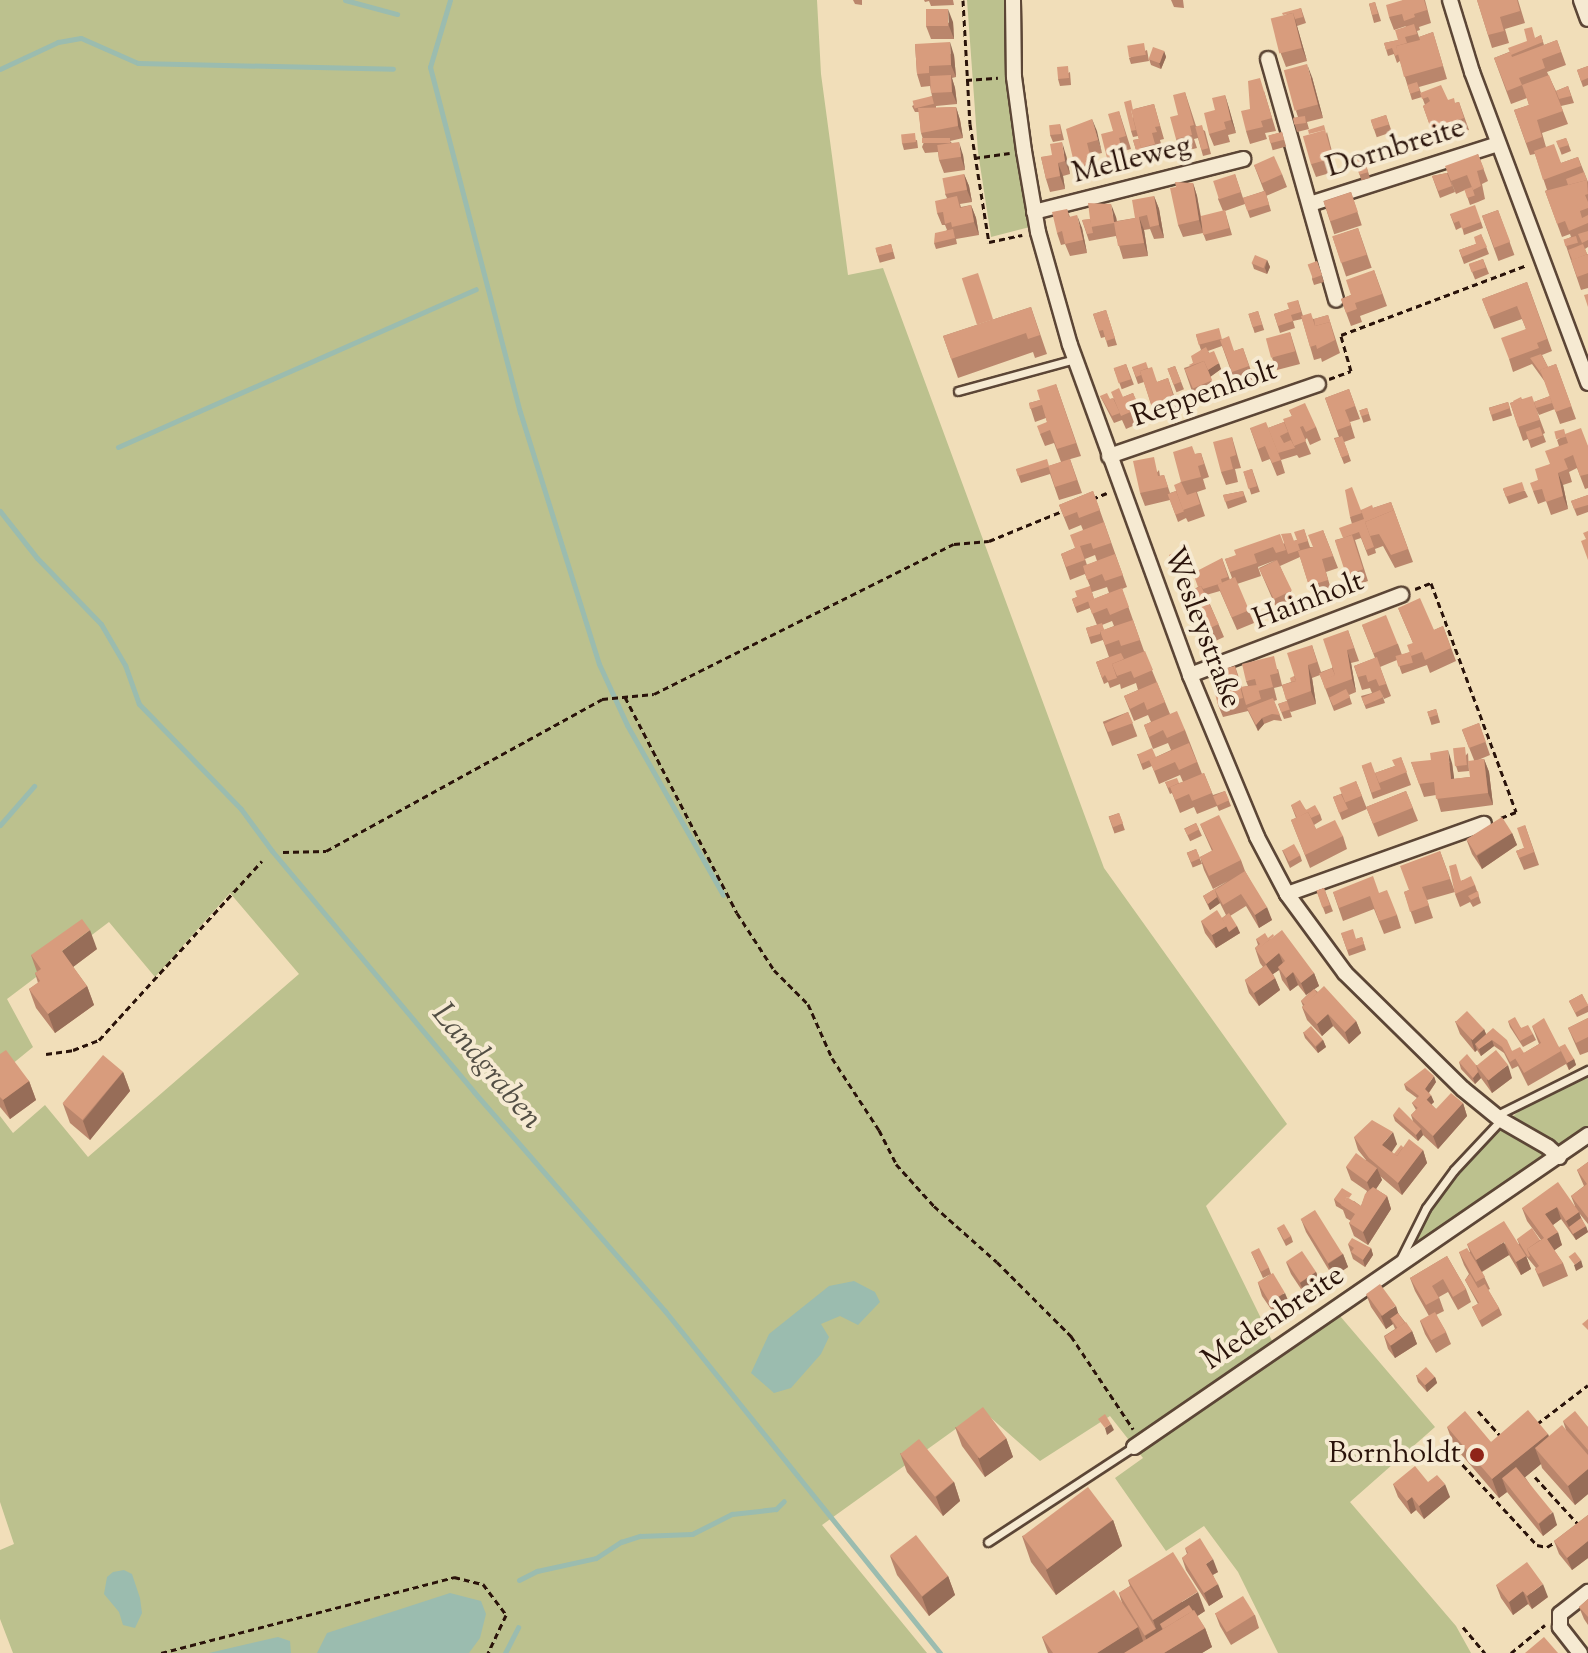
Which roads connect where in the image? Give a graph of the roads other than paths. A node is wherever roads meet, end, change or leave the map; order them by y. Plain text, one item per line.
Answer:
1 (1013, 0) edge
2 (1450, 0) edge
3 (1581, 0) edge
4 (1588, 19) edge
5 (1268, 59) dead end
6 (1498, 144) junction
7 (1243, 159) dead end
8 (1310, 204) junction
9 (1034, 212) junction
10 (1336, 300) dead end
11 (1075, 359) junction
12 (1588, 383) edge
13 (1318, 384) road end
14 (958, 391) dead end
15 (1109, 456) junction
16 (1401, 595) road end
17 (1190, 675) junction
18 (1484, 824) road end
19 (1287, 894) junction
20 (1588, 1070) edge
21 (1498, 1118) junction
22 (1588, 1135) edge
23 (1559, 1157) junction
24 (1396, 1267) junction
25 (1138, 1444) joint
26 (988, 1542) dead end
27 (1588, 1592) edge
28 (1580, 1653) edge

1 - 9 street, Wesleystraße
2 - 6 street, Dornbreite
3 - 4 street
5 - 8 street, Dornbreite
6 - 8 street, Dornbreite
6 - 12 street, Dornbreite
7 - 9 street, Melleweg
8 - 10 street, Dornbreite
9 - 11 street, Wesleystraße
11 - 14 lane
11 - 15 street, Wesleystraße
13 - 15 street, Reppenholt
15 - 17 street, Wesleystraße
16 - 17 street, Hainholt
17 - 19 street, Wesleystraße
18 - 19 street
19 - 21 street, Wesleystraße
20 - 21 lane
21 - 23 street, Wesleystraße
21 - 24 lane
22 - 23 street, Medenbreite
23 - 24 street, Medenbreite
24 - 25 street, Medenbreite
25 - 26 lane, Medenbreite
27 - 28 street

